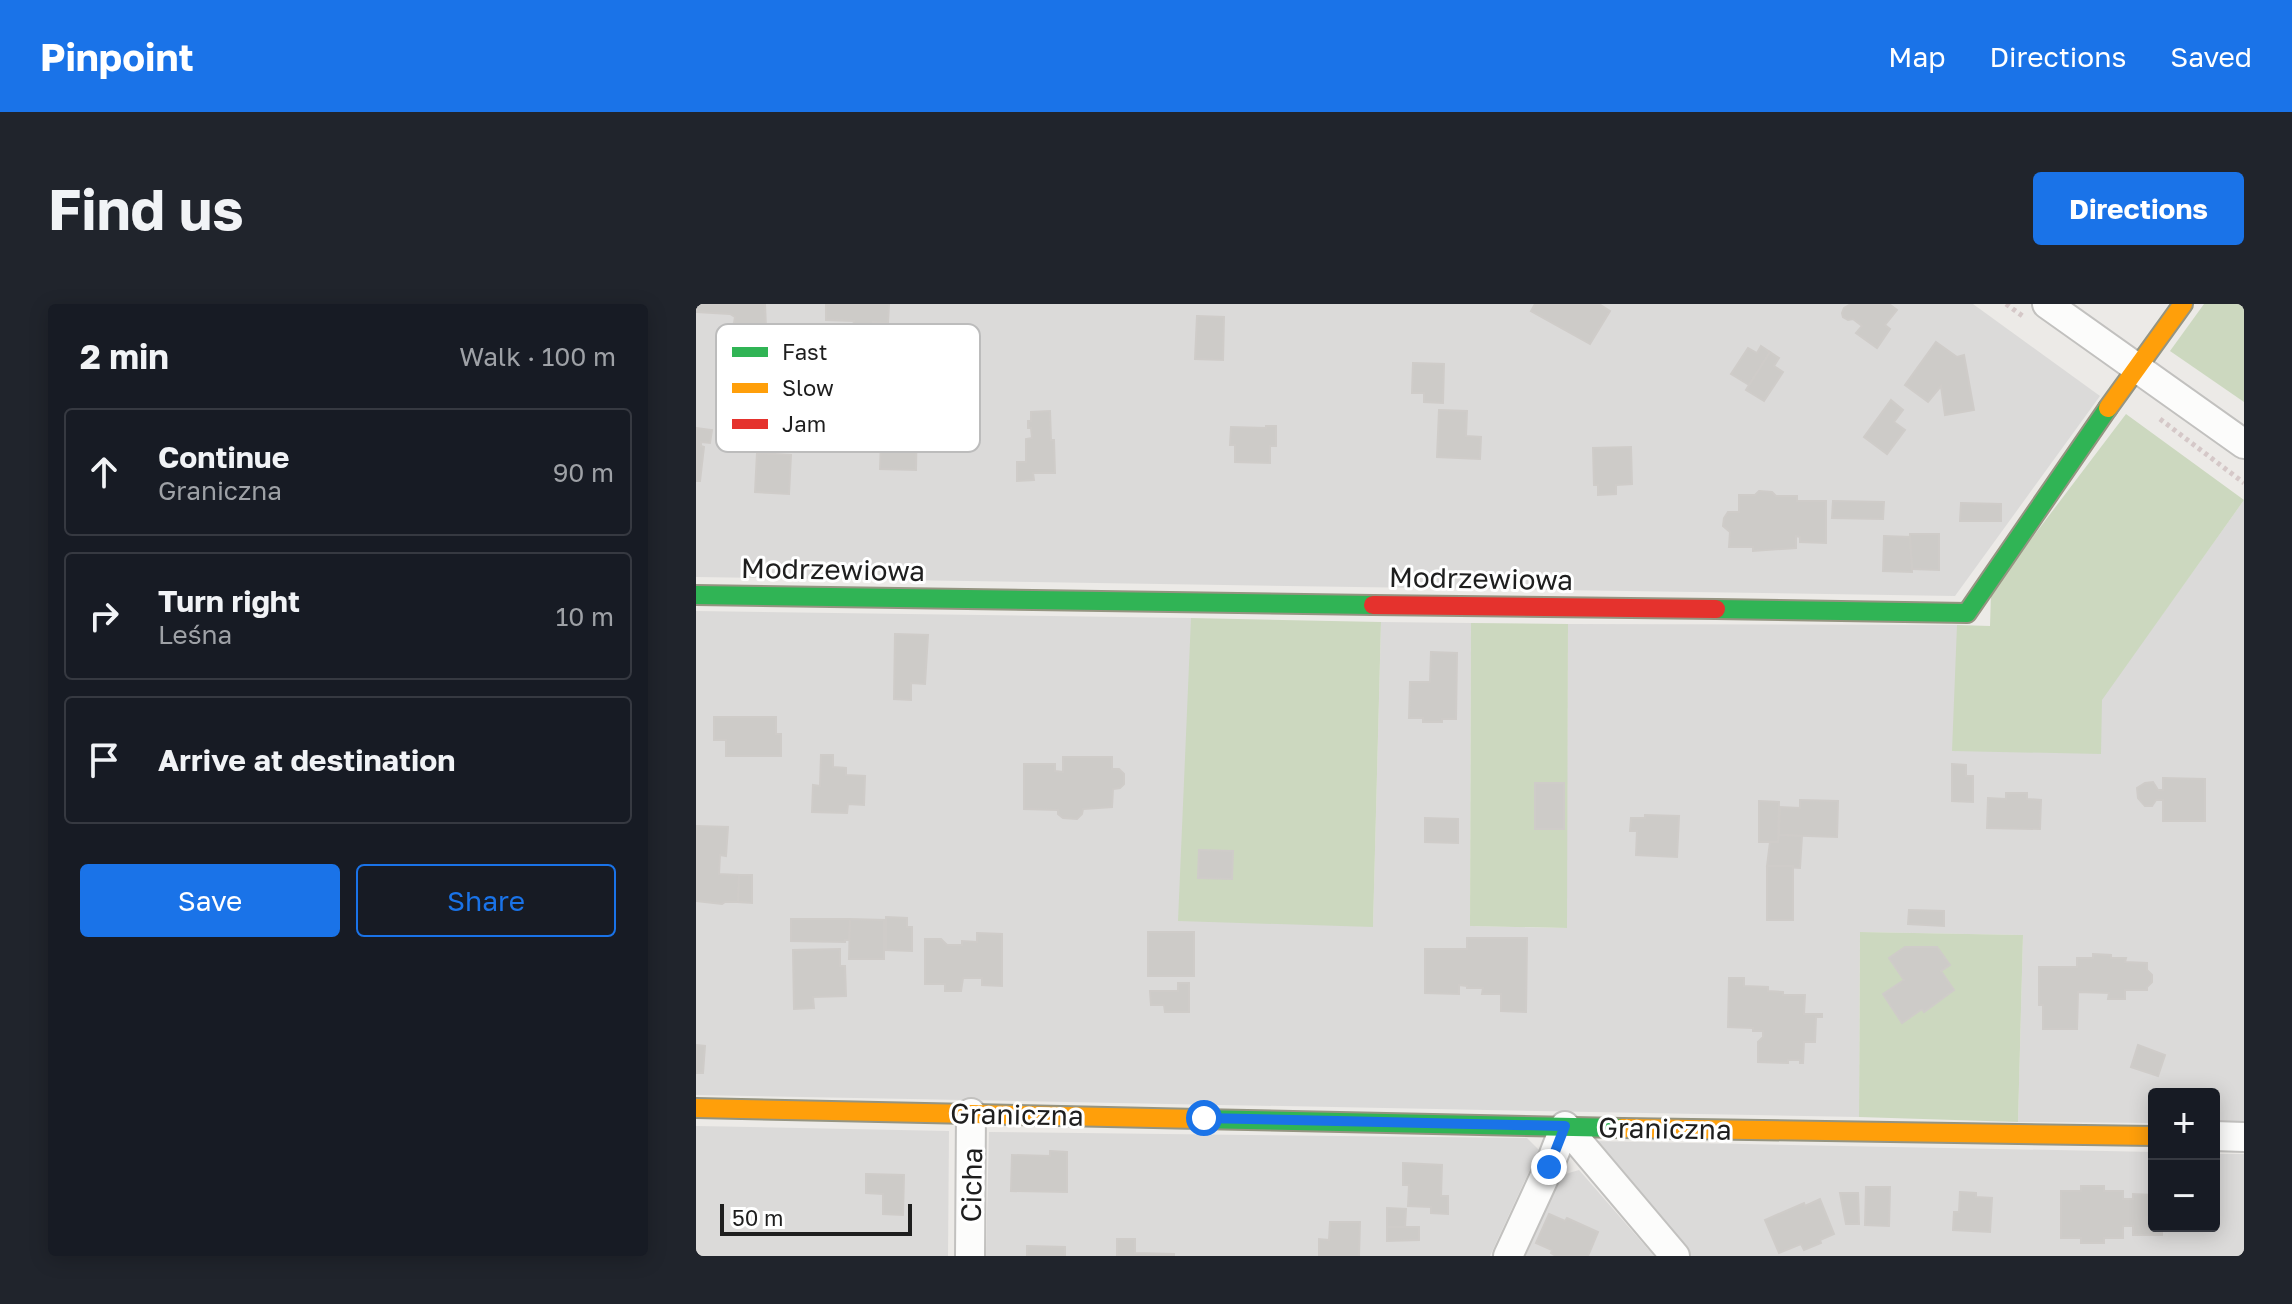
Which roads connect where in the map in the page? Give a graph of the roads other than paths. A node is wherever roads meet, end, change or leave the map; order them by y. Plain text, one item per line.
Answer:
1 (2047, 304) edge
2 (2183, 304) edge
3 (2137, 366) junction
4 (2244, 444) edge
5 (696, 595) edge
6 (696, 1108) edge
7 (971, 1113) junction
8 (1565, 1126) junction
9 (2148, 1136) edge
10 (2220, 1136) edge
11 (2244, 1137) edge
12 (970, 1256) edge
13 (1508, 1256) edge
14 (1675, 1256) edge

1 - 3 street
2 - 3 street
3 - 4 street
3 - 5 street, Modrzewiowa
6 - 7 street, Graniczna
7 - 8 street, Graniczna
7 - 12 street, Cicha
8 - 9 street, Graniczna
8 - 13 street
8 - 14 street
10 - 11 street

